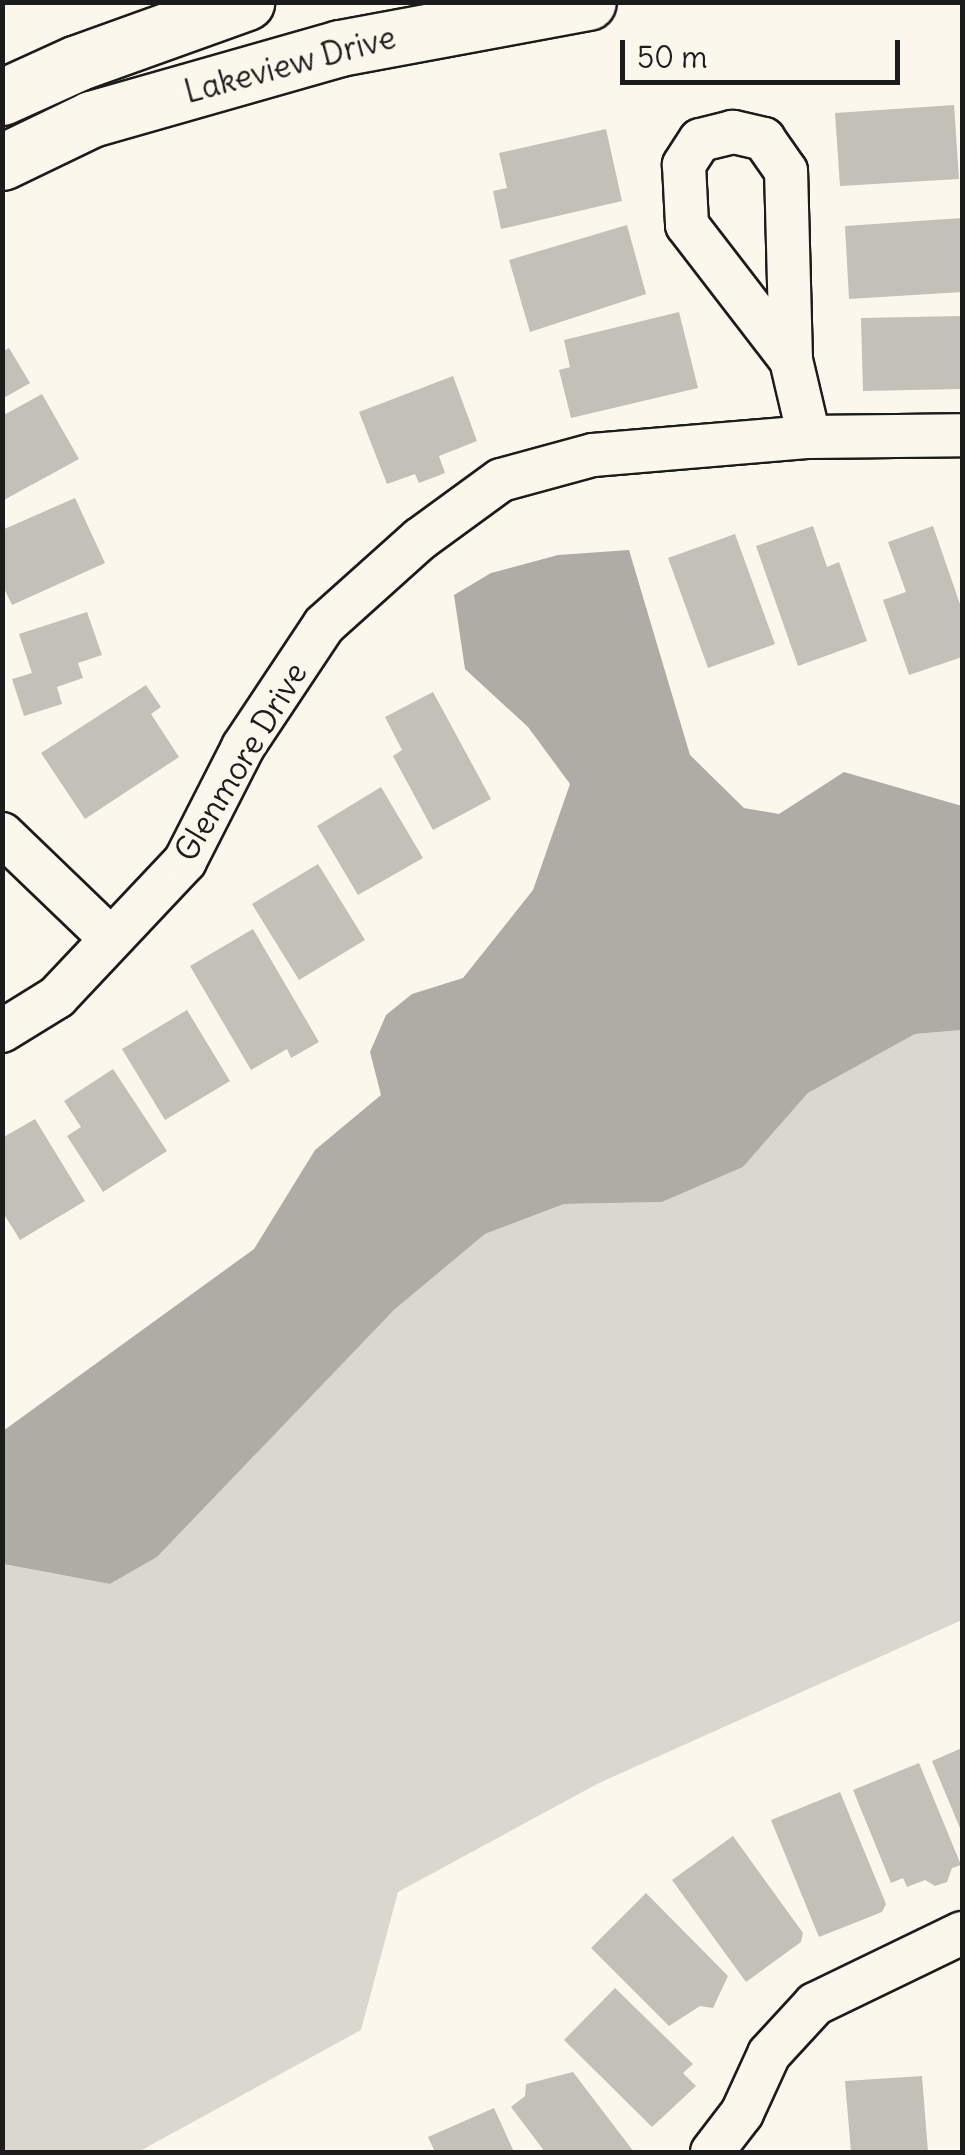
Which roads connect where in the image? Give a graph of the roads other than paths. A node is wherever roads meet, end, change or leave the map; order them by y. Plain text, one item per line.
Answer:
1 (246, 2) edge
2 (588, 2) edge
3 (2, 97) edge
4 (2, 162) edge
5 (790, 360) junction
6 (962, 435) edge
7 (809, 437) junction
8 (2, 834) edge
9 (111, 939) junction
10 (2, 1032) edge
11 (962, 1933) edge
12 (712, 2152) edge

1 - 3 street, Lakeview Drive
2 - 4 street, Lakeview Drive
5 - 5 street
5 - 7 street
6 - 7 street, Glenmore Drive
7 - 9 street, Glenmore Drive
8 - 9 street
9 - 10 street, Glenmore Drive
11 - 12 street

